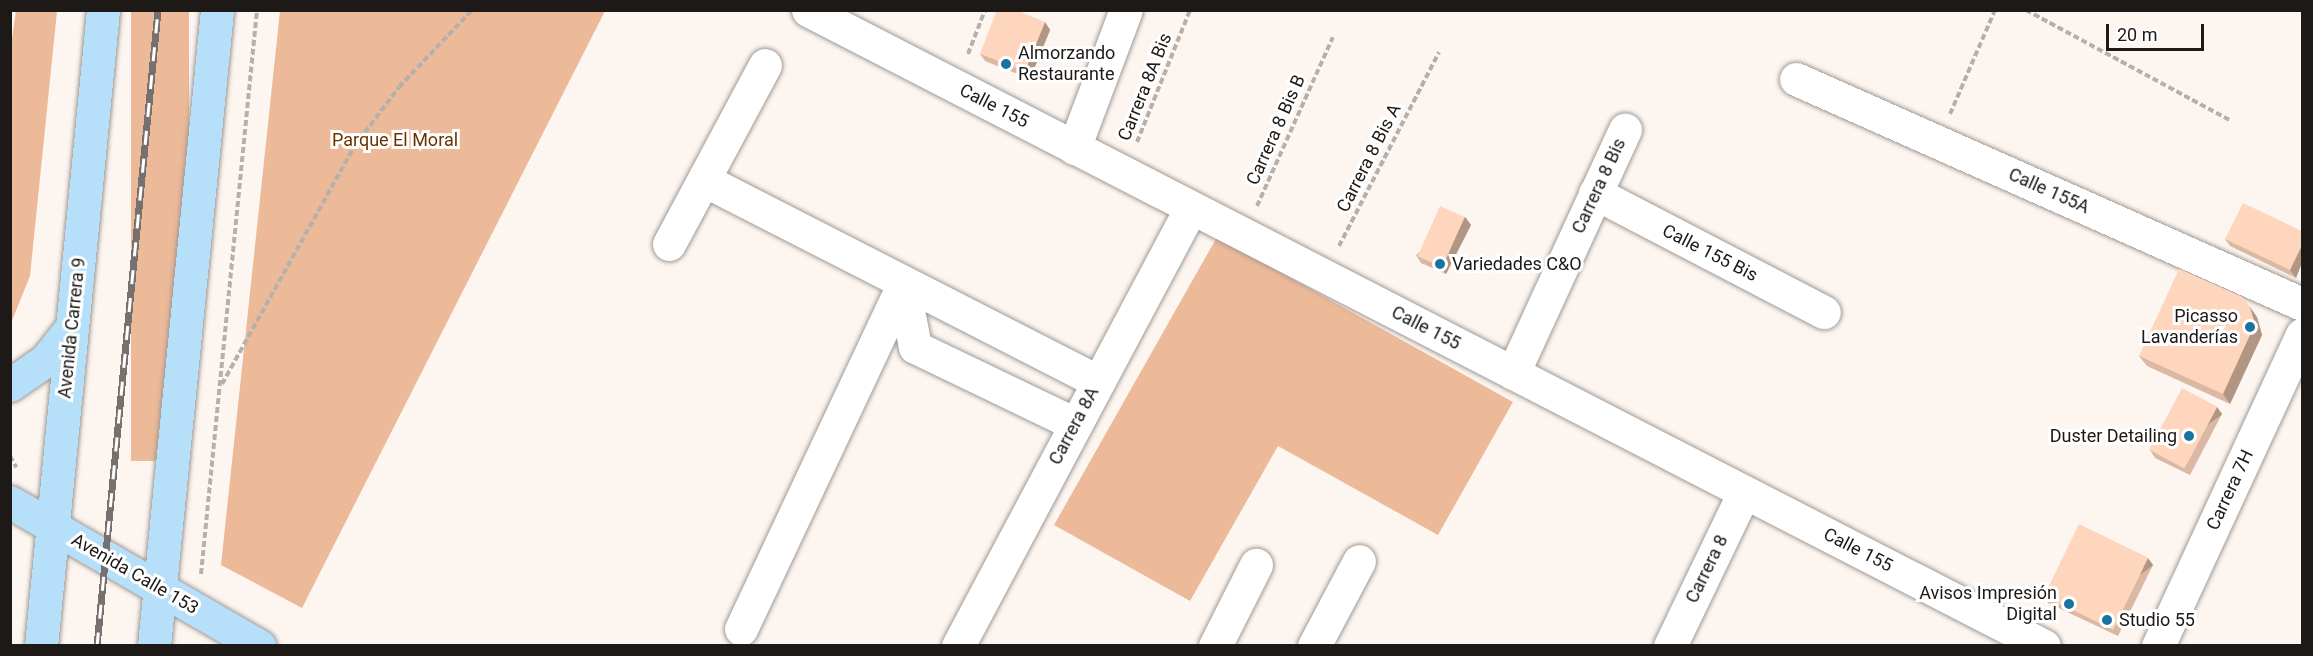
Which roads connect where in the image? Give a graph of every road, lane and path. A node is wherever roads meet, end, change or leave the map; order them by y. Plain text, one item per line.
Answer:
1 (103, 10) edge
2 (217, 10) edge
3 (257, 10) edge
4 (472, 10) edge
5 (808, 10) edge
6 (985, 10) edge
7 (1126, 10) edge
8 (1190, 10) edge
9 (1995, 10) edge
10 (2026, 10) edge
11 (1333, 37) dead end
12 (1439, 52) dead end
13 (765, 65) dead end
14 (1796, 79) dead end
15 (955, 86) junction
16 (2231, 121) dead end
17 (1624, 130) dead end
18 (1938, 142) junction
19 (1074, 148) junction
20 (1125, 174) junction
21 (704, 180) junction
22 (1596, 193) junction
23 (1191, 208) junction
24 (1243, 235) junction
25 (669, 244) dead end
26 (1324, 276) junction
27 (903, 284) junction
28 (2302, 304) edge
29 (1824, 312) dead end
30 (70, 329) junction
31 (2302, 335) edge
32 (1513, 373) junction
33 (1098, 382) junction
34 (10, 385) edge
35 (220, 387) junction
36 (1075, 424) junction
37 (10, 456) edge
38 (16, 467) dead end
39 (1744, 492) junction
40 (10, 502) edge
41 (51, 541) junction
42 (1359, 561) dead end
43 (1256, 565) dead end
44 (200, 586) dead end
45 (160, 589) junction
46 (741, 629) dead end
47 (156, 633) edge
48 (42, 634) edge
49 (259, 645) edge
50 (958, 645) edge
51 (1215, 645) edge
52 (1314, 645) edge
53 (1670, 645) edge
54 (2044, 645) edge
55 (2158, 645) edge

1 - 30 main road, Avenida Carrera 9
2 - 45 main road
3 - 35 path
4 - 35 path
5 - 15 street, Calle 155
6 - 15 path
7 - 19 street
8 - 20 path, Carrera 8A Bis
9 - 18 path
10 - 16 path
11 - 24 path, Carrera 8 Bis B
12 - 26 path, Carrera 8 Bis A
13 - 21 street
14 - 18 street, Calle 155A
15 - 19 street, Calle 155
17 - 22 street, Carrera 8 Bis
18 - 28 street, Calle 155A
19 - 20 street, Calle 155
20 - 23 street, Calle 155
21 - 25 street
21 - 27 street
22 - 29 street, Calle 155 Bis
22 - 32 street, Carrera 8 Bis
23 - 24 street, Calle 155
23 - 33 street, Carrera 8A
24 - 26 street, Calle 155
26 - 32 street, Calle 155
27 - 33 street
27 - 36 street
27 - 46 street
30 - 34 main road
30 - 41 main road, Avenida Carrera 9
31 - 55 street, Carrera 7H
32 - 39 street, Calle 155
33 - 36 street, Carrera 8A
35 - 44 path
36 - 50 street, Carrera 8A
37 - 38 path
39 - 53 street, Carrera 8
39 - 54 street, Calle 155
40 - 41 main road, Avenida Calle 153
41 - 45 main road, Avenida Calle 153
41 - 48 main road, Avenida Carrera 9
42 - 52 street
43 - 51 street
45 - 47 main road
45 - 49 main road, Avenida Calle 153

